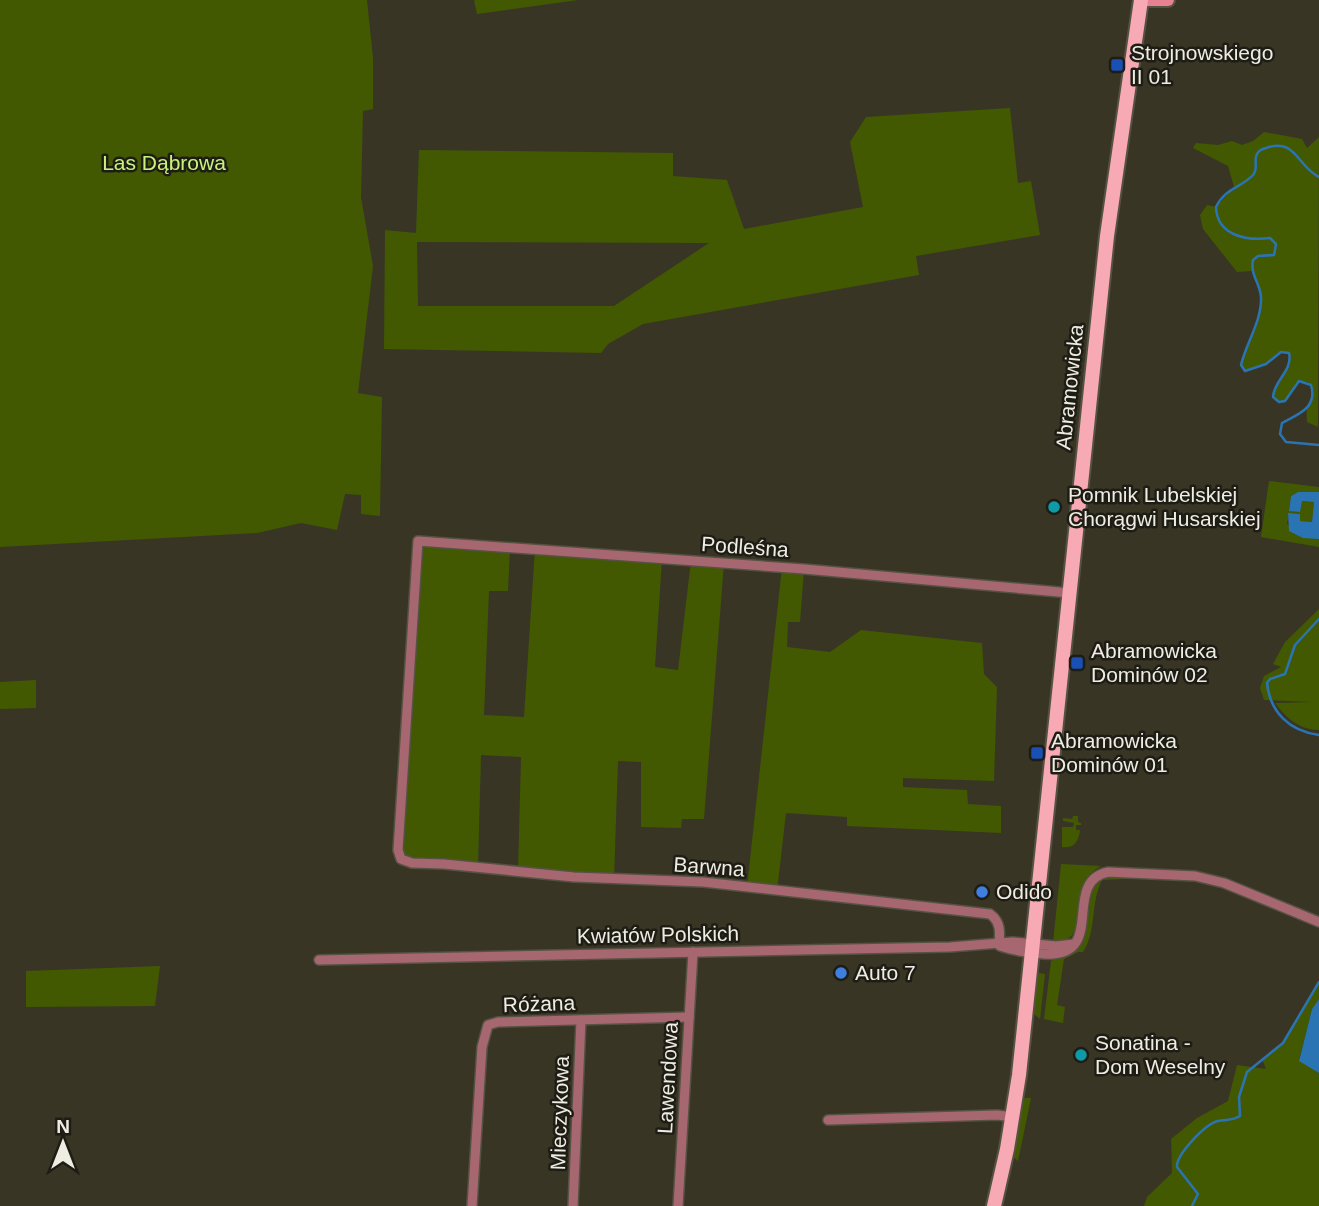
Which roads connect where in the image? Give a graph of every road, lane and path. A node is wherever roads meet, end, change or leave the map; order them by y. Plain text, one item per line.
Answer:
1 (1141, 0) edge
2 (1168, 0) edge
3 (1070, 593) junction
4 (398, 850) joint
5 (1319, 922) edge
6 (999, 945) junction
7 (1033, 949) junction
8 (693, 952) junction
9 (319, 960) dead end
10 (689, 1017) junction
11 (581, 1020) junction
12 (1013, 1117) junction
13 (828, 1120) dead end
14 (472, 1206) edge
15 (573, 1206) edge
16 (678, 1206) edge
17 (994, 1206) edge

1 - 2 street
1 - 3 main road, Abramowicka
3 - 4 street, Podleśna
3 - 7 main road, Abramowicka
4 - 6 street, Barwna
5 - 7 street, Kwiatów Polskich
6 - 7 street, Kwiatów Polskich
6 - 8 street, Kwiatów Polskich
7 - 12 main road, Abramowicka
8 - 9 street, Kwiatów Polskich
8 - 10 street, Lawendowa
10 - 11 street, Różana
10 - 16 street, Lawendowa
11 - 14 street, Różana
11 - 15 street, Mieczykowa
12 - 13 street
12 - 17 main road, Abramowicka

